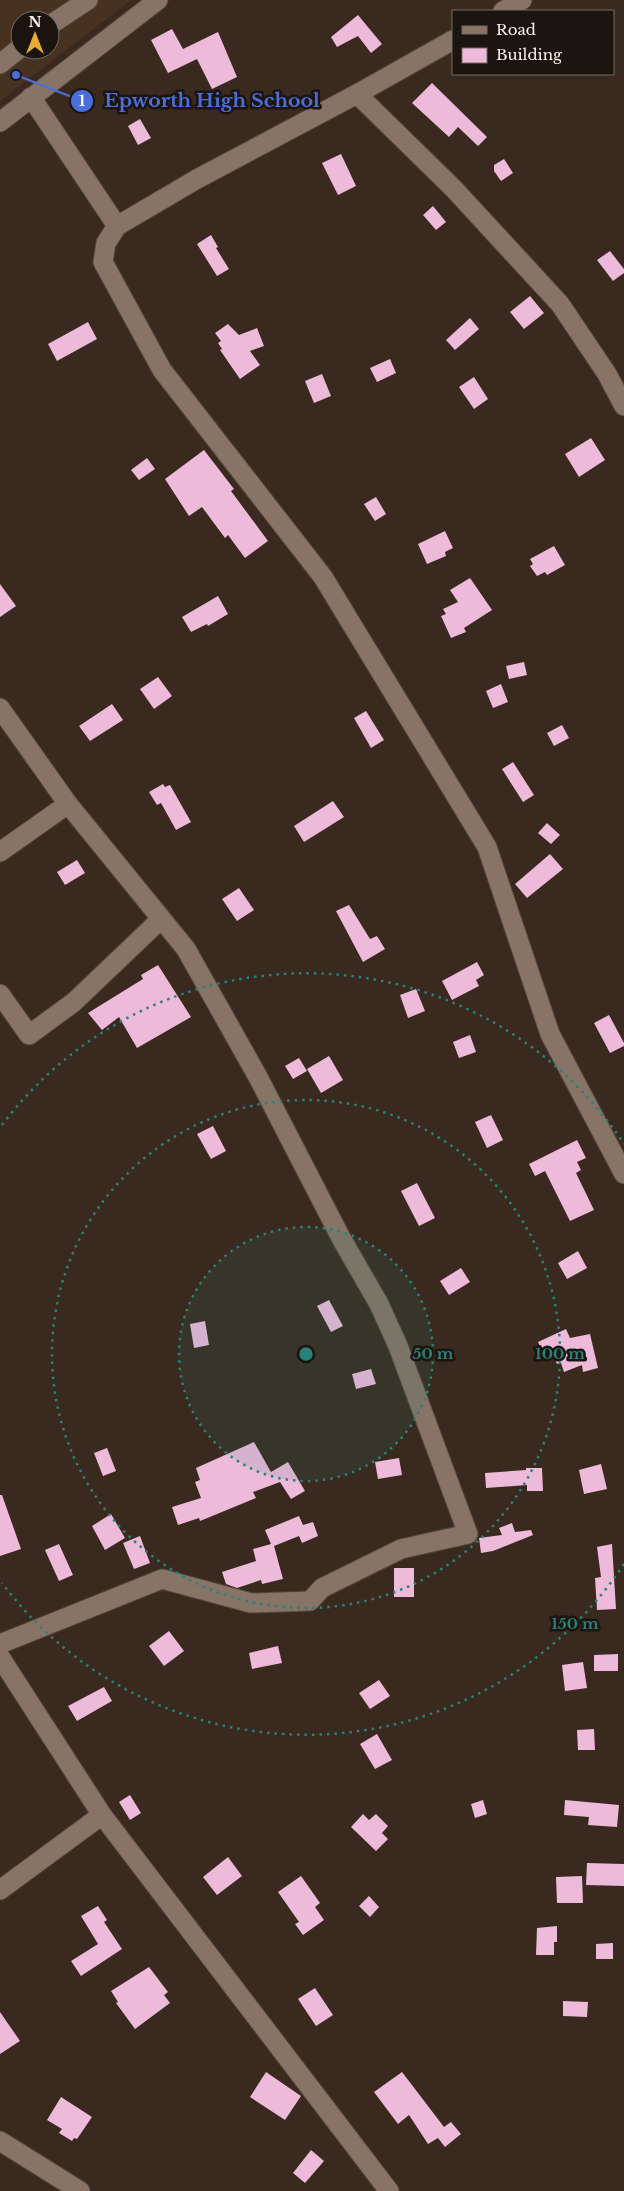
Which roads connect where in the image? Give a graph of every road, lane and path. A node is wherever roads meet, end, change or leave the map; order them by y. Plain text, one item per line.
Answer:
1 (88, 0) edge
2 (158, 0) edge
3 (522, 0) edge
4 (505, 10) edge
5 (60, 18) edge
6 (452, 41) edge
7 (10, 56) edge
8 (0, 64) edge
9 (357, 94) junction
10 (31, 97) junction
11 (0, 122) edge
12 (117, 226) junction
13 (624, 406) edge
14 (0, 708) edge
15 (68, 804) junction
16 (0, 852) edge
17 (161, 920) junction
18 (0, 994) edge
19 (624, 1174) edge
20 (0, 1644) edge
21 (0, 1657) edge
22 (102, 1815) junction
23 (0, 1890) edge
24 (0, 2141) edge
25 (80, 2191) edge
26 (389, 2191) edge

1 - 5 street
2 - 10 street
3 - 4 street
6 - 9 street
7 - 8 street
9 - 12 street
9 - 13 street
10 - 11 street
10 - 12 street
12 - 19 street
14 - 15 street
15 - 16 street
15 - 17 street
17 - 18 street
17 - 20 street
21 - 22 street
22 - 23 street
22 - 26 street
24 - 25 street

